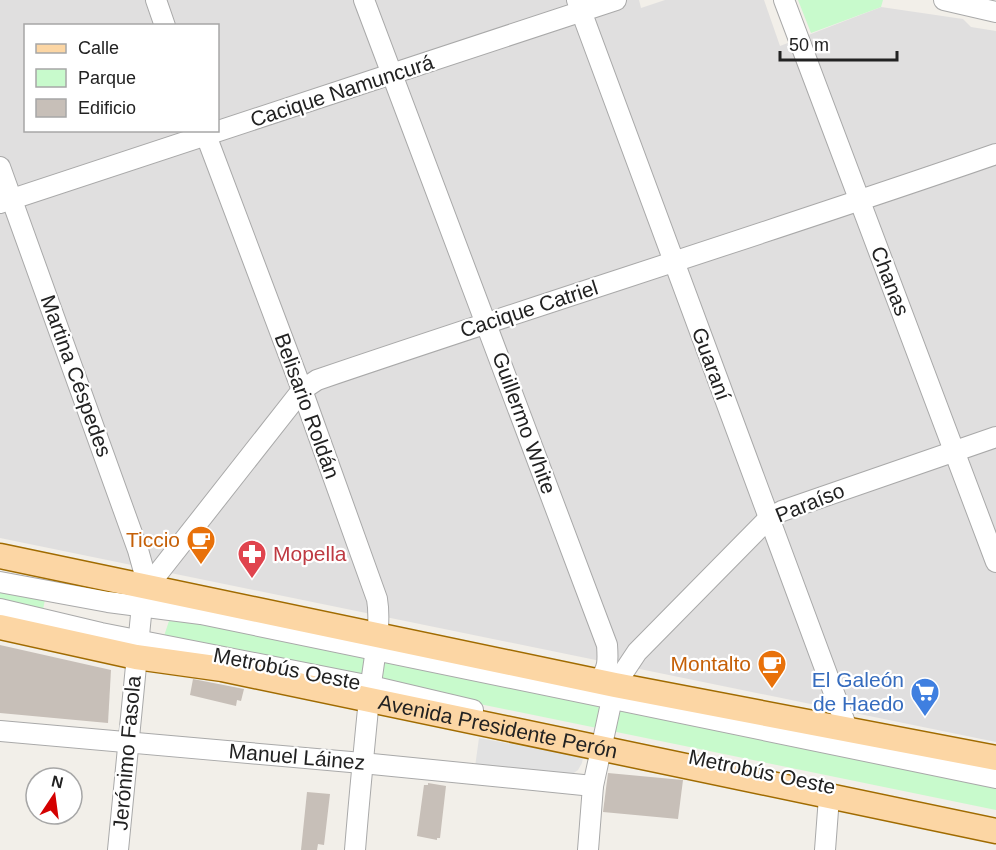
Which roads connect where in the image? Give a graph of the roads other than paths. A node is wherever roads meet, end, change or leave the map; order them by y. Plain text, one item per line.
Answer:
1 (156, 0) edge
2 (364, 0) edge
3 (616, 0) edge
4 (784, 0) edge
5 (944, 0) edge
6 (580, 6) edge
7 (996, 12) edge
8 (164, 24) edge
9 (392, 75) junction
10 (219, 129) edge
11 (205, 133) edge
12 (996, 154) edge
13 (0, 167) edge
14 (6, 201) edge
15 (860, 201) junction
16 (674, 263) junction
17 (486, 322) junction
18 (302, 390) junction
19 (996, 436) edge
20 (955, 450) junction
21 (769, 518) junction
22 (0, 556) edge
23 (996, 562) edge
24 (0, 582) edge
25 (145, 597) junction
26 (0, 609) edge
27 (0, 627) edge
28 (376, 642) junction
29 (607, 645) junction
30 (137, 648) junction
31 (637, 652) junction
32 (608, 688) junction
33 (370, 693) junction
34 (848, 728) junction
35 (0, 731) edge
36 (128, 741) junction
37 (602, 743) junction
38 (996, 758) edge
39 (363, 763) junction
40 (996, 778) edge
41 (593, 786) junction
42 (829, 797) junction
43 (996, 821) edge
44 (996, 831) edge
45 (118, 850) edge
46 (355, 850) edge
47 (588, 850) edge
48 (825, 850) edge

1 - 8 street
2 - 9 street, Guillermo White
3 - 6 street, Cacique Namuncurá
4 - 15 street, Chanas
5 - 7 street
6 - 9 street, Cacique Namuncurá
6 - 16 street, Guaraní
9 - 10 street, Cacique Namuncurá
9 - 17 street, Guillermo White
11 - 14 street, Cacique Namuncurá
11 - 18 street, Belisario Roldán
12 - 15 street, Cacique Catriel
13 - 14 street, Martina Céspedes
14 - 25 street, Martina Céspedes
15 - 16 street, Cacique Catriel
15 - 20 street, Chanas
16 - 17 street, Cacique Catriel
16 - 21 street, Guaraní
17 - 18 street, Cacique Catriel
17 - 29 street, Guillermo White
18 - 25 street, Cacique Catriel
18 - 28 street, Belisario Roldán
19 - 20 street, Paraíso
20 - 21 street, Paraíso
20 - 23 street, Chanas
21 - 31 street, Paraíso
21 - 34 street, Guaraní
22 - 25 main road
24 - 25 street
25 - 28 main road
25 - 30 street, Jerónimo Fasola
26 - 30 street
27 - 30 main road, Avenida Presidente Perón
28 - 32 main road
28 - 33 street, Belisario Roldán
29 - 31 street
29 - 32 street, Guillermo White
30 - 33 main road, Avenida Presidente Perón
30 - 36 street, Jerónimo Fasola
31 - 32 street, Paraíso
32 - 34 main road
32 - 37 street
32 - 40 street, Metrobús Oeste
33 - 37 main road, Avenida Presidente Perón
33 - 39 street, Belisario Roldán
34 - 38 main road
35 - 36 street, Manuel Láinez
36 - 39 street, Manuel Láinez
36 - 45 street, Jerónimo Fasola
37 - 41 street
37 - 42 main road, Avenida Presidente Perón
37 - 43 street, Metrobús Oeste
39 - 41 street, Manuel Láinez
39 - 46 street, Belisario Roldán
41 - 47 street
42 - 44 main road, Avenida Presidente Perón
42 - 48 street

